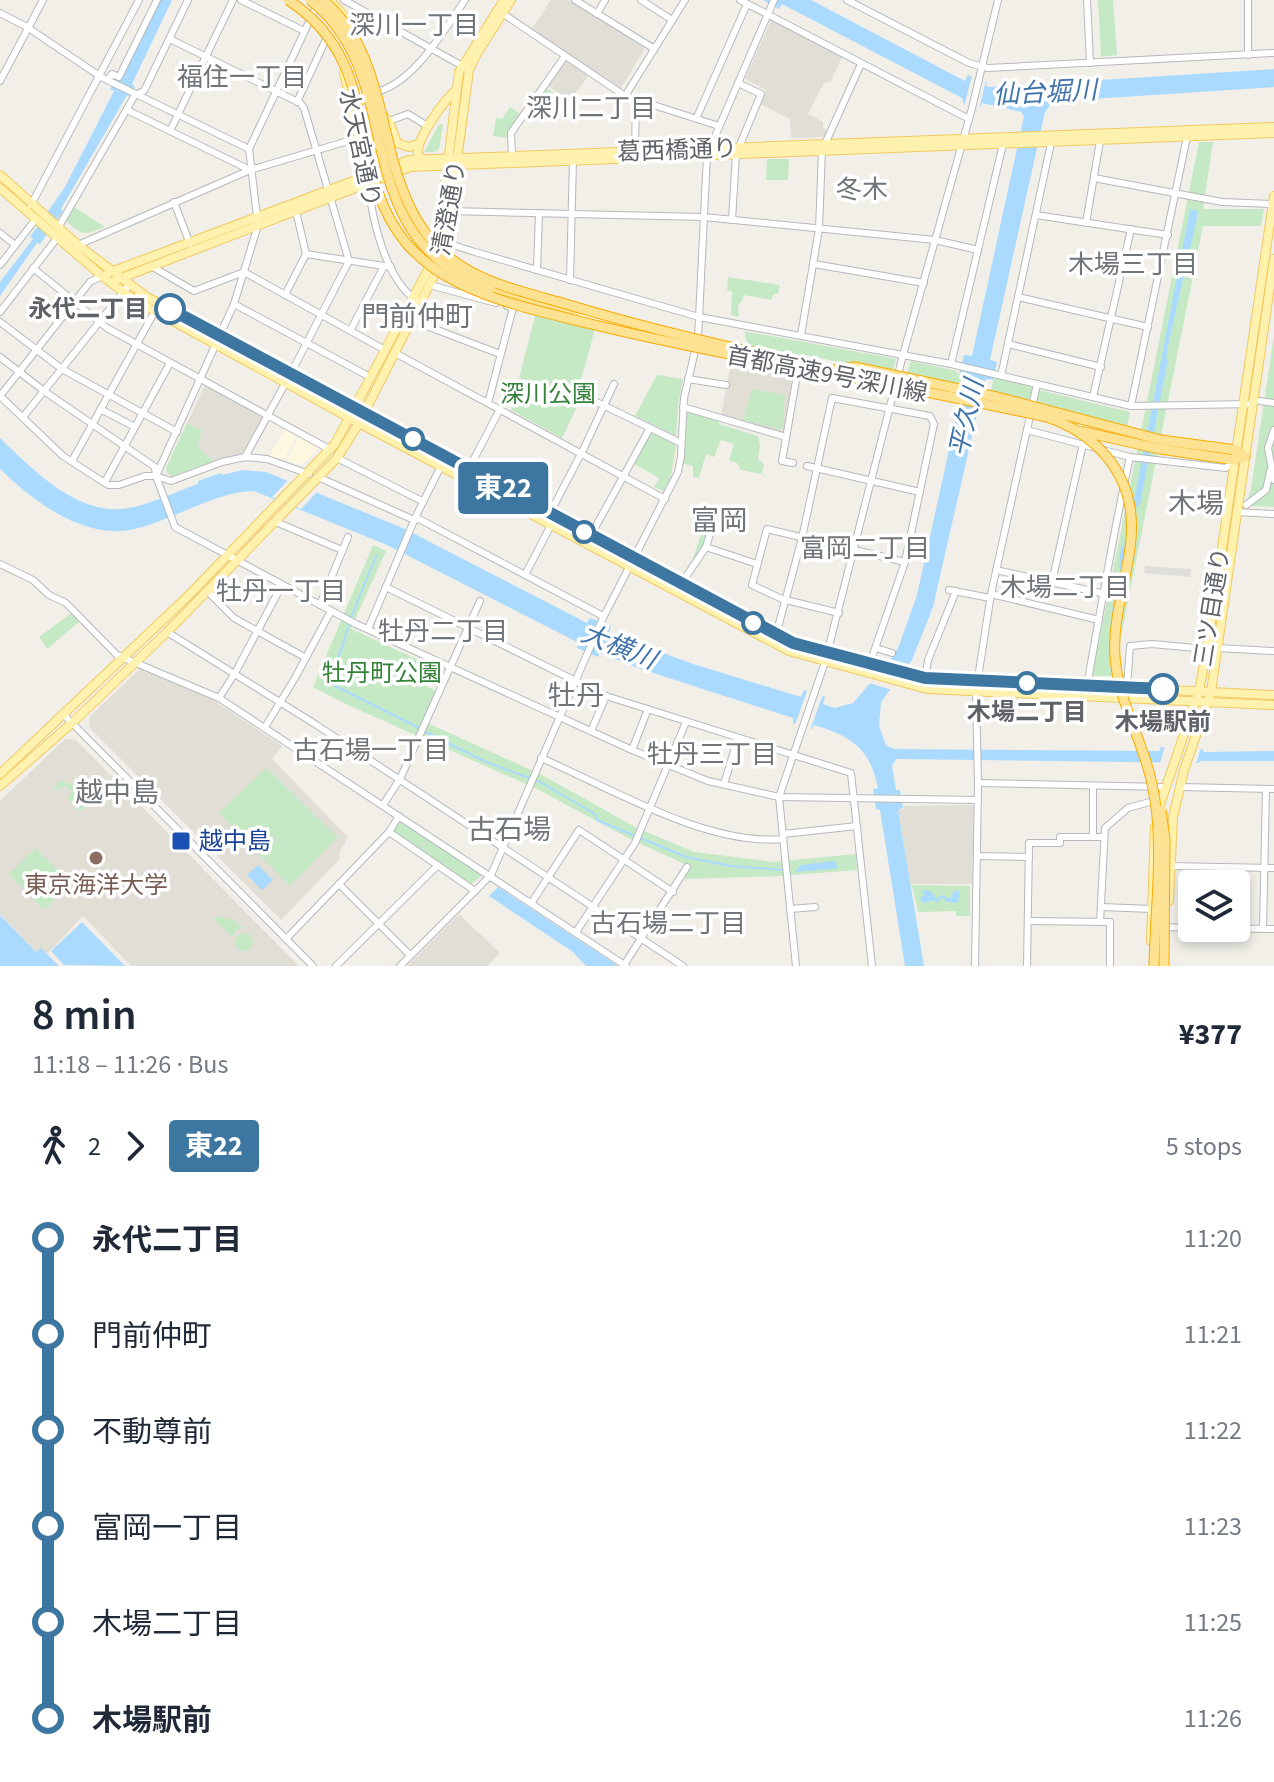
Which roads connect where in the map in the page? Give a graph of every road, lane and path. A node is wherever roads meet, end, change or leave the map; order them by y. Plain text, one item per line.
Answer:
1 (43, 0) edge
2 (139, 0) edge
3 (157, 0) edge
4 (188, 0) edge
5 (233, 0) edge
6 (241, 0) edge
7 (287, 0) edge
8 (300, 0) edge
9 (310, 0) edge
10 (321, 0) edge
11 (330, 0) edge
12 (344, 0) edge
13 (465, 0) edge
14 (504, 0) edge
15 (511, 0) edge
16 (575, 0) edge
17 (605, 0) edge
18 (641, 0) edge
19 (685, 0) edge
20 (847, 0) edge
21 (998, 0) edge
22 (1087, 0) edge
23 (1248, 0) edge
24 (744, 2) edge
25 (773, 3) edge
26 (0, 13) edge
27 (502, 13) junction
28 (597, 14) junction
29 (768, 14) junction
30 (310, 18) junction
31 (672, 20) junction
32 (27, 27) junction
33 (304, 31) junction
34 (327, 37) junction
35 (170, 39) junction
36 (432, 48) junction
37 (653, 48) junction
38 (1274, 53) edge
39 (1248, 55) junction
40 (206, 56) junction
41 (565, 56) junction
42 (1090, 63) junction
43 (861, 64) junction
44 (3, 66) edge
45 (982, 67) junction
46 (466, 68) junction
47 (101, 77) junction
48 (111, 80) junction
49 (0, 81) edge
50 (738, 83) junction
51 (456, 90) junction
52 (276, 92) junction
53 (376, 92) junction
54 (134, 94) junction
55 (625, 96) junction
56 (636, 100) junction
57 (297, 102) junction
58 (379, 103) junction
59 (127, 110) junction
60 (381, 114) junction
61 (178, 115) junction
62 (696, 119) junction
63 (969, 119) junction
64 (389, 121) junction
65 (719, 126) junction
66 (429, 127) junction
67 (1274, 130) edge
68 (170, 131) junction
69 (1187, 137) junction
70 (358, 138) junction
71 (1014, 140) junction
72 (1046, 141) junction
73 (1100, 141) junction
74 (962, 142) junction
75 (418, 143) junction
76 (1003, 144) junction
77 (824, 147) junction
78 (249, 149) junction
79 (315, 150) junction
80 (737, 150) junction
81 (635, 151) junction
82 (708, 152) junction
83 (512, 155) junction
84 (423, 159) junction
85 (573, 159) junction
86 (453, 161) junction
87 (394, 164) junction
88 (250, 170) junction
89 (0, 175) edge
90 (370, 176) junction
91 (1094, 178) junction
92 (0, 188) edge
93 (1177, 192) junction
94 (329, 194) junction
95 (1273, 200) edge
96 (174, 202) junction
97 (31, 205) junction
98 (295, 207) junction
99 (446, 211) junction
100 (539, 213) junction
101 (571, 214) junction
102 (1036, 215) junction
103 (704, 217) junction
104 (38, 218) junction
105 (390, 219) junction
106 (732, 220) junction
107 (258, 222) junction
108 (1086, 223) junction
109 (819, 229) junction
110 (1131, 229) junction
111 (55, 231) junction
112 (0, 233) edge
113 (1168, 235) junction
114 (442, 239) junction
115 (935, 240) junction
116 (190, 244) junction
117 (15, 245) junction
118 (78, 245) junction
119 (978, 250) junction
120 (306, 254) junction
121 (1274, 259) edge
122 (349, 261) junction
123 (814, 264) junction
124 (0, 265) edge
125 (387, 267) junction
126 (33, 268) junction
127 (147, 268) junction
128 (537, 270) junction
129 (244, 272) junction
130 (102, 276) junction
131 (114, 278) junction
132 (570, 280) junction
133 (924, 283) junction
134 (430, 285) junction
135 (126, 289) junction
136 (138, 291) junction
137 (495, 293) dead end
138 (285, 295) junction
139 (1018, 297) junction
140 (416, 301) junction
141 (74, 302) junction
142 (234, 304) junction
143 (586, 310) junction
144 (155, 311) junction
145 (0, 312) edge
146 (321, 315) junction
147 (699, 317) junction
148 (1112, 319) junction
149 (411, 320) junction
150 (0, 322) edge
151 (99, 322) junction
152 (1148, 327) junction
153 (350, 331) junction
154 (801, 335) junction
155 (219, 341) junction
156 (137, 344) junction
157 (306, 344) junction
158 (697, 344) junction
159 (1008, 344) junction
160 (37, 350) junction
161 (385, 350) junction
162 (395, 353) junction
163 (500, 354) junction
164 (903, 355) junction
165 (0, 357) edge
166 (737, 357) junction
167 (170, 363) junction
168 (951, 364) junction
169 (1101, 367) junction
170 (62, 369) junction
171 (834, 370) junction
172 (20, 372) junction
173 (797, 375) dead end
174 (998, 375) junction
175 (370, 377) junction
176 (201, 379) junction
177 (288, 379) junction
178 (688, 379) junction
179 (614, 384) dead end
180 (1037, 384) junction
181 (726, 385) dead end
182 (44, 391) junction
183 (574, 391) dead end
184 (108, 395) junction
185 (0, 396) edge
186 (1093, 397) junction
187 (488, 403) junction
188 (1252, 403) junction
189 (1274, 403) edge
190 (604, 405) junction
191 (1131, 406) junction
192 (683, 407) junction
193 (100, 409) junction
194 (500, 409) junction
195 (891, 409) junction
196 (142, 413) junction
197 (352, 413) junction
198 (267, 416) junction
199 (23, 417) junction
200 (361, 418) junction
201 (92, 424) junction
202 (135, 427) junction
203 (650, 428) junction
204 (1027, 430) junction
205 (1274, 430) edge
206 (177, 432) junction
207 (786, 437) junction
208 (681, 443) junction
209 (1083, 444) junction
210 (1160, 444) junction
211 (125, 445) junction
212 (582, 453) junction
213 (334, 454) junction
214 (1235, 455) junction
215 (245, 457) junction
216 (1130, 457) junction
217 (1245, 457) junction
218 (72, 461) junction
219 (793, 463) dead end
220 (1270, 465) junction
221 (441, 466) junction
222 (807, 466) dead end
223 (817, 468) junction
224 (309, 474) junction
225 (466, 474) junction
226 (624, 475) junction
227 (156, 476) junction
228 (318, 477) junction
229 (1274, 480) edge
230 (105, 482) junction
231 (872, 482) junction
232 (304, 486) junction
233 (1274, 489) edge
234 (1266, 490) junction
235 (920, 492) junction
236 (665, 499) junction
237 (422, 501) junction
238 (1246, 505) dead end
239 (717, 512) dead end
240 (1236, 512) junction
241 (1274, 514) edge
242 (414, 520) junction
243 (549, 520) junction
244 (276, 522) junction
245 (591, 535) junction
246 (348, 537) dead end
247 (802, 538) junction
248 (706, 547) junction
249 (342, 550) junction
250 (855, 550) junction
251 (227, 554) junction
252 (238, 560) junction
253 (905, 562) junction
254 (632, 563) junction
255 (0, 564) edge
256 (757, 564) junction
257 (996, 570) junction
258 (525, 575) junction
259 (1052, 582) junction
260 (681, 584) junction
261 (282, 585) junction
262 (386, 587) junction
263 (207, 591) junction
264 (1101, 593) junction
265 (990, 596) junction
266 (786, 600) junction
267 (480, 601) dead end
268 (320, 605) junction
269 (331, 611) junction
270 (839, 613) junction
271 (602, 618) junction
272 (1099, 620) junction
273 (468, 628) junction
274 (368, 629) junction
275 (257, 631) junction
276 (167, 632) junction
277 (776, 635) junction
278 (876, 648) junction
279 (1212, 648) junction
280 (1274, 651) edge
281 (892, 653) dead end
282 (827, 657) junction
283 (306, 658) junction
284 (123, 659) junction
285 (870, 663) junction
286 (137, 664) junction
287 (451, 667) junction
288 (235, 673) junction
289 (925, 678) junction
290 (576, 681) junction
291 (978, 681) junction
292 (1087, 685) junction
293 (1127, 687) junction
294 (976, 691) junction
295 (1199, 691) junction
296 (1211, 692) junction
297 (1274, 695) edge
298 (606, 696) junction
299 (219, 698) junction
300 (1194, 701) junction
301 (281, 702) junction
302 (1208, 702) junction
303 (1274, 705) edge
304 (648, 709) junction
305 (63, 714) junction
306 (559, 716) junction
307 (686, 722) junction
308 (72, 723) junction
309 (265, 727) junction
310 (591, 731) junction
311 (738, 738) junction
312 (632, 750) junction
313 (794, 755) junction
314 (541, 758) junction
315 (669, 766) junction
316 (0, 774) edge
317 (400, 779) junction
318 (978, 783) junction
319 (724, 784) junction
320 (0, 786) edge
321 (1093, 786) junction
322 (1164, 787) junction
323 (1180, 787) junction
324 (1270, 789) edge
325 (779, 797) junction
326 (1161, 798) junction
327 (854, 799) junction
328 (978, 800) junction
329 (383, 805) junction
330 (651, 807) junction
331 (399, 816) junction
332 (857, 826) junction
333 (389, 832) junction
334 (783, 837) junction
335 (1093, 837) junction
336 (1104, 837) junction
337 (504, 846) junction
338 (977, 856) junction
339 (1029, 857) junction
340 (624, 860) junction
341 (438, 865) junction
342 (1170, 866) junction
343 (687, 867) dead end
344 (1264, 868) junction
345 (1274, 868) edge
346 (491, 875) junction
347 (548, 876) junction
348 (339, 884) junction
349 (475, 891) junction
350 (673, 892) junction
351 (532, 902) junction
352 (593, 906) junction
353 (815, 907) dead end
354 (1101, 907) junction
355 (790, 909) junction
356 (1152, 909) junction
357 (1028, 921) junction
358 (1100, 922) junction
359 (379, 924) junction
360 (1151, 927) junction
361 (1168, 927) junction
362 (1178, 927) edge
363 (1250, 929) edge
364 (1263, 929) junction
365 (1274, 929) edge
366 (576, 932) junction
367 (642, 938) junction
368 (286, 939) junction
369 (410, 955) junction
370 (625, 965) edge
371 (313, 966) edge
372 (336, 966) edge
373 (400, 966) edge
374 (683, 966) edge
375 (796, 966) edge
376 (872, 966) edge
377 (975, 966) edge
378 (1027, 966) edge
379 (1110, 966) edge
380 (1152, 966) edge
381 (1166, 966) edge

1 - 32 street
2 - 47 street
3 - 48 street
4 - 35 street
5 - 40 street
6 - 33 street
7 - 30 main road, 水天宮通り
7 - 105 highway, 首都高速9号深川線, bridge
8 - 105 highway, bridge
9 - 143 highway, bridge
10 - 30 street
10 - 143 highway, 首都高速9号深川線, bridge
11 - 53 main road, 水天宮通り
12 - 36 street
13 - 36 street
14 - 46 main road, 清澄通り
15 - 27 main road, 清澄通り
16 - 28 street
17 - 28 street
18 - 31 street
19 - 31 street
20 - 45 street
21 - 45 street
22 - 42 street
23 - 39 street
24 - 29 street
24 - 62 street
25 - 29 street
26 - 32 street
27 - 41 street
27 - 46 main road, 清澄通り
28 - 37 street
29 - 43 street
29 - 50 street
30 - 33 street
30 - 34 main road, 水天宮通り
31 - 37 street
32 - 44 street
32 - 47 street
33 - 52 street
34 - 57 street
34 - 70 main road, 水天宮通り
35 - 40 street
35 - 54 street
36 - 46 street
36 - 53 street
37 - 55 street
38 - 39 street
39 - 42 street
40 - 52 street
40 - 61 street
41 - 55 street
41 - 83 street
42 - 45 street
43 - 63 street
43 - 77 street
44 - 49 street
45 - 63 street
46 - 51 main road, 清澄通り
46 - 86 main road, 清澄通り
47 - 48 street
47 - 97 street
48 - 54 street
50 - 65 street
50 - 80 street
51 - 66 main road
51 - 86 main road, 清澄通り
52 - 57 street
52 - 78 street
53 - 58 main road, 水天宮通り
54 - 59 street
54 - 61 street
55 - 56 street
56 - 62 street
56 - 81 street
57 - 79 street
58 - 60 main road, 水天宮通り
58 - 90 main road
59 - 68 street
59 - 111 street
60 - 64 main road
60 - 87 main road, 水天宮通り
61 - 68 street
61 - 78 street
62 - 65 street
63 - 74 street
64 - 66 street
64 - 75 main road
65 - 82 street
66 - 75 main road
67 - 69 main road, 葛西橋通り
67 - 72 main road, 葛西橋通り
68 - 88 street
69 - 73 main road, 葛西橋通り
69 - 93 street
70 - 79 street
70 - 90 main road, 水天宮通り
71 - 72 main road, 葛西橋通り
71 - 74 main road, 葛西橋通り
71 - 76 main road, 葛西橋通り
72 - 73 main road, 葛西橋通り
72 - 102 street
73 - 91 street
74 - 76 main road, 葛西橋通り
74 - 77 main road, 葛西橋通り
74 - 115 street
75 - 84 main road
76 - 119 street
77 - 80 main road, 葛西橋通り
77 - 109 street
78 - 88 street
79 - 88 street
79 - 94 street
80 - 82 main road, 葛西橋通り
80 - 106 street
81 - 82 main road, 葛西橋通り
81 - 83 main road, 葛西橋通り
82 - 85 main road, 葛西橋通り
82 - 103 street
83 - 86 main road, 葛西橋通り
84 - 86 main road, 葛西橋通り
84 - 87 main road, 葛西橋通り
85 - 86 main road, 葛西橋通り
85 - 101 street
86 - 90 main road, 葛西橋通り
86 - 99 main road, 清澄通り
87 - 90 main road, 葛西橋通り
88 - 96 street
88 - 107 street
89 - 97 main road
90 - 94 main road, 葛西橋通り
90 - 125 street, 水天宮通り
91 - 93 street
91 - 108 street
92 - 104 main road
93 - 95 street
93 - 113 street
94 - 98 main road, 葛西橋通り
94 - 122 street
95 - 188 main road, 三ツ目通り
96 - 116 street
96 - 118 street
97 - 104 main road
98 - 107 main road, 葛西橋通り
98 - 120 street
99 - 100 street
99 - 114 main road, 清澄通り
100 - 101 street
100 - 128 street
101 - 103 street
101 - 132 street
102 - 108 street
102 - 139 street
103 - 106 street
103 - 147 street
104 - 111 main road
104 - 117 street
105 - 166 highway, 首都高速9号深川線, bridge
106 - 109 street
107 - 116 main road, 葛西橋通り
107 - 127 main road, 葛西橋通り
107 - 129 street
108 - 110 street
109 - 115 street
109 - 123 street
110 - 113 street
110 - 148 street
111 - 118 main road
111 - 126 street
111 - 130 main road
112 - 117 street
113 - 152 street
114 - 128 street
114 - 134 main road, 清澄通り
114 - 140 main road, 清澄通り
115 - 119 street
115 - 133 street
116 - 131 main road, 葛西橋通り
117 - 124 street
118 - 131 main road
119 - 168 street
120 - 122 street
120 - 138 street
121 - 188 main road, 三ツ目通り
122 - 125 street
122 - 146 street
123 - 133 street
123 - 154 street
125 - 140 street, 水天宮通り
125 - 153 street
126 - 141 street
126 - 145 street
127 - 129 street
127 - 131 main road, 葛西橋通り
127 - 136 main road
128 - 132 street
129 - 138 street
129 - 142 street
130 - 131 main road, 葛西橋通り
130 - 141 street
131 - 135 main road
132 - 147 street
133 - 164 street
134 - 140 main road, 清澄通り
134 - 163 street
135 - 136 main road
135 - 144 main road
135 - 151 street
136 - 155 main road
137 - 158 street
138 - 146 street
139 - 148 street
139 - 159 street
140 - 149 main road, 清澄通り
140 - 161 main road, 清澄通り
141 - 151 street
141 - 160 street
142 - 155 street
142 - 157 street
143 - 171 highway, 首都高速9号深川線, bridge
144 - 155 main road
144 - 156 street
146 - 153 street
146 - 157 street
147 - 154 street
147 - 158 street
148 - 152 street
148 - 169 street
149 - 162 main road, 清澄通り
149 - 163 street
150 - 160 street
151 - 156 street
151 - 170 street
152 - 191 street
153 - 161 street
154 - 164 street
155 - 176 street
155 - 177 main road
156 - 167 street
156 - 184 street
157 - 175 street
157 - 177 street
158 - 178 street
159 - 169 street
159 - 174 street
160 - 170 street
160 - 172 street
161 - 175 main road, 清澄通り
162 - 187 street
162 - 200 main road, 清澄通り
163 - 187 street
164 - 168 street
164 - 195 street
165 - 172 street
166 - 210 highway, bridge
166 - 380 highway, 首都高速9号深川線, bridge
167 - 176 street
167 - 196 street
168 - 174 street
169 - 186 street
170 - 182 street
170 - 184 street
171 - 210 highway, bridge
171 - 381 highway, 首都高速9号深川線, bridge
172 - 182 street
172 - 185 street
173 - 207 street
174 - 180 street
175 - 197 main road, 清澄通り
176 - 198 street
176 - 206 street
177 - 197 main road
177 - 198 street
178 - 181 street
178 - 192 street
179 - 190 street
180 - 186 street
180 - 204 street
182 - 199 street
182 - 201 street
183 - 190 street
184 - 193 street
184 - 196 street
185 - 199 street
186 - 191 street
187 - 194 street
188 - 189 street
188 - 191 street
188 - 214 main road, 三ツ目通り
188 - 217 main road, 三ツ目通り
190 - 203 street
190 - 212 street
192 - 207 street
192 - 208 street
193 - 201 street
193 - 202 street
194 - 212 street
194 - 225 street
195 - 223 street
195 - 231 street
195 - 235 street
196 - 202 street
196 - 206 street
197 - 200 main road
197 - 213 main road, 清澄通り
198 - 213 street
198 - 215 street
199 - 218 street
200 - 213 main road, 清澄通り
200 - 221 main road
200 - 225 main road
201 - 211 street
201 - 218 street
202 - 211 street
203 - 208 street
203 - 226 street
204 - 209 street
204 - 257 street
205 - 220 street
206 - 227 street
207 - 219 street
208 - 236 street
209 - 216 street
209 - 259 street
210 - 214 highway
211 - 227 street
211 - 230 street
212 - 226 street
212 - 243 street
213 - 224 main road, 清澄通り
213 - 228 main road, 清澄通り
213 - 237 street
214 - 216 street
214 - 217 highway
214 - 279 main road, 三ツ目通り
215 - 224 street
215 - 227 street
216 - 264 street
217 - 240 main road, 三ツ目通り
218 - 230 street
220 - 229 street
220 - 234 street
221 - 225 main road
221 - 237 street
222 - 223 street
223 - 231 street
223 - 247 street
224 - 232 main road, 清澄通り
225 - 243 main road
226 - 236 street
226 - 245 street
227 - 230 street
227 - 251 street
228 - 232 main road, 清澄通り
228 - 242 street
231 - 235 street
231 - 250 street
232 - 244 main road
232 - 251 main road
233 - 234 street
234 - 238 street
235 - 253 street
236 - 254 street
237 - 242 street
239 - 248 street
240 - 241 street
240 - 279 main road, 三ツ目通り
242 - 258 street
242 - 262 street
243 - 245 main road
243 - 254 main road
243 - 258 street
244 - 249 street
244 - 252 main road
245 - 254 main road
246 - 249 street
247 - 250 street
247 - 256 street
247 - 266 street
248 - 256 street
248 - 260 street
249 - 268 street
250 - 253 street
250 - 270 street
251 - 252 street
251 - 284 main road
252 - 261 street
252 - 263 main road
253 - 278 street
254 - 260 main road
254 - 271 street
254 - 282 main road
255 - 284 street
256 - 266 street
257 - 259 street
257 - 265 street
258 - 271 street
259 - 264 street
260 - 277 main road
261 - 268 street
261 - 275 street
262 - 273 street
262 - 274 street
263 - 275 street
263 - 276 main road
264 - 272 street
265 - 272 street
265 - 289 street
265 - 291 street
266 - 270 street
266 - 277 street
267 - 273 street
268 - 269 street
269 - 274 street
269 - 283 street
270 - 282 street
271 - 290 street
272 - 292 street
273 - 287 street
273 - 290 street
274 - 287 street
275 - 283 street
275 - 288 street
276 - 286 main road
276 - 288 street
277 - 282 main road
278 - 281 street
278 - 285 street
279 - 280 street
279 - 293 street
279 - 295 main road, 三ツ目通り
279 - 296 main road, 三ツ目通り
282 - 285 main road
282 - 294 main road
282 - 313 street
283 - 301 street
284 - 286 street
284 - 305 main road
285 - 289 main road
286 - 299 street
286 - 308 main road
287 - 306 street
287 - 317 street
288 - 299 street
288 - 301 street
289 - 291 main road
290 - 298 street
290 - 306 street
291 - 292 main road
291 - 294 street
292 - 293 main road
293 - 295 main road
294 - 300 main road
294 - 318 street
295 - 296 main road
295 - 300 main road, 三ツ目通り
296 - 297 main road
296 - 302 main road, 三ツ目通り
298 - 304 street
298 - 310 street
299 - 309 street
300 - 302 main road
300 - 322 main road, 三ツ目通り
301 - 309 street
301 - 317 street
302 - 303 main road
302 - 323 main road, 三ツ目通り
304 - 307 street
304 - 312 street
305 - 308 street
305 - 316 main road
306 - 310 street
306 - 314 street
307 - 311 street
307 - 315 street
308 - 320 main road
308 - 368 street
309 - 329 street
310 - 312 street
311 - 313 street
311 - 319 street
312 - 315 street
313 - 325 street
313 - 327 street
314 - 330 street
314 - 337 street
315 - 319 street
315 - 330 street
317 - 329 street
317 - 337 street
318 - 321 street
318 - 328 street
319 - 325 street
321 - 322 street
321 - 335 street
322 - 326 main road, 三ツ目通り
323 - 324 street
323 - 342 main road, 三ツ目通り
324 - 344 street
325 - 327 street
325 - 334 street
326 - 336 street
326 - 356 main road, 三ツ目通り
327 - 328 street
327 - 332 street
328 - 338 street
329 - 331 street
330 - 334 street
330 - 340 street
331 - 333 street
331 - 346 street
332 - 334 street
332 - 376 street
333 - 341 street
333 - 348 street
334 - 355 street
335 - 336 street
335 - 339 street
336 - 354 street
337 - 346 street
337 - 347 street
338 - 339 street
338 - 377 street
339 - 357 street
340 - 347 street
340 - 350 street
340 - 352 street
341 - 349 street
341 - 359 street
342 - 344 street
342 - 361 main road, 三ツ目通り
343 - 350 street
344 - 345 street
344 - 364 street
346 - 349 street
346 - 351 street
347 - 351 street
347 - 352 street
348 - 359 street
348 - 368 street
349 - 369 street
350 - 367 street
351 - 366 street
352 - 366 street
352 - 367 street
353 - 355 street
354 - 356 street
354 - 358 street
355 - 375 street
356 - 360 main road, 三ツ目通り
357 - 358 street
357 - 378 street
358 - 379 street
359 - 369 street
359 - 372 street
360 - 361 street
360 - 380 main road, 三ツ目通り
361 - 362 street
361 - 381 main road, 三ツ目通り
363 - 364 street
364 - 365 street
366 - 370 street
367 - 370 street
367 - 374 street
368 - 371 street
369 - 373 street

